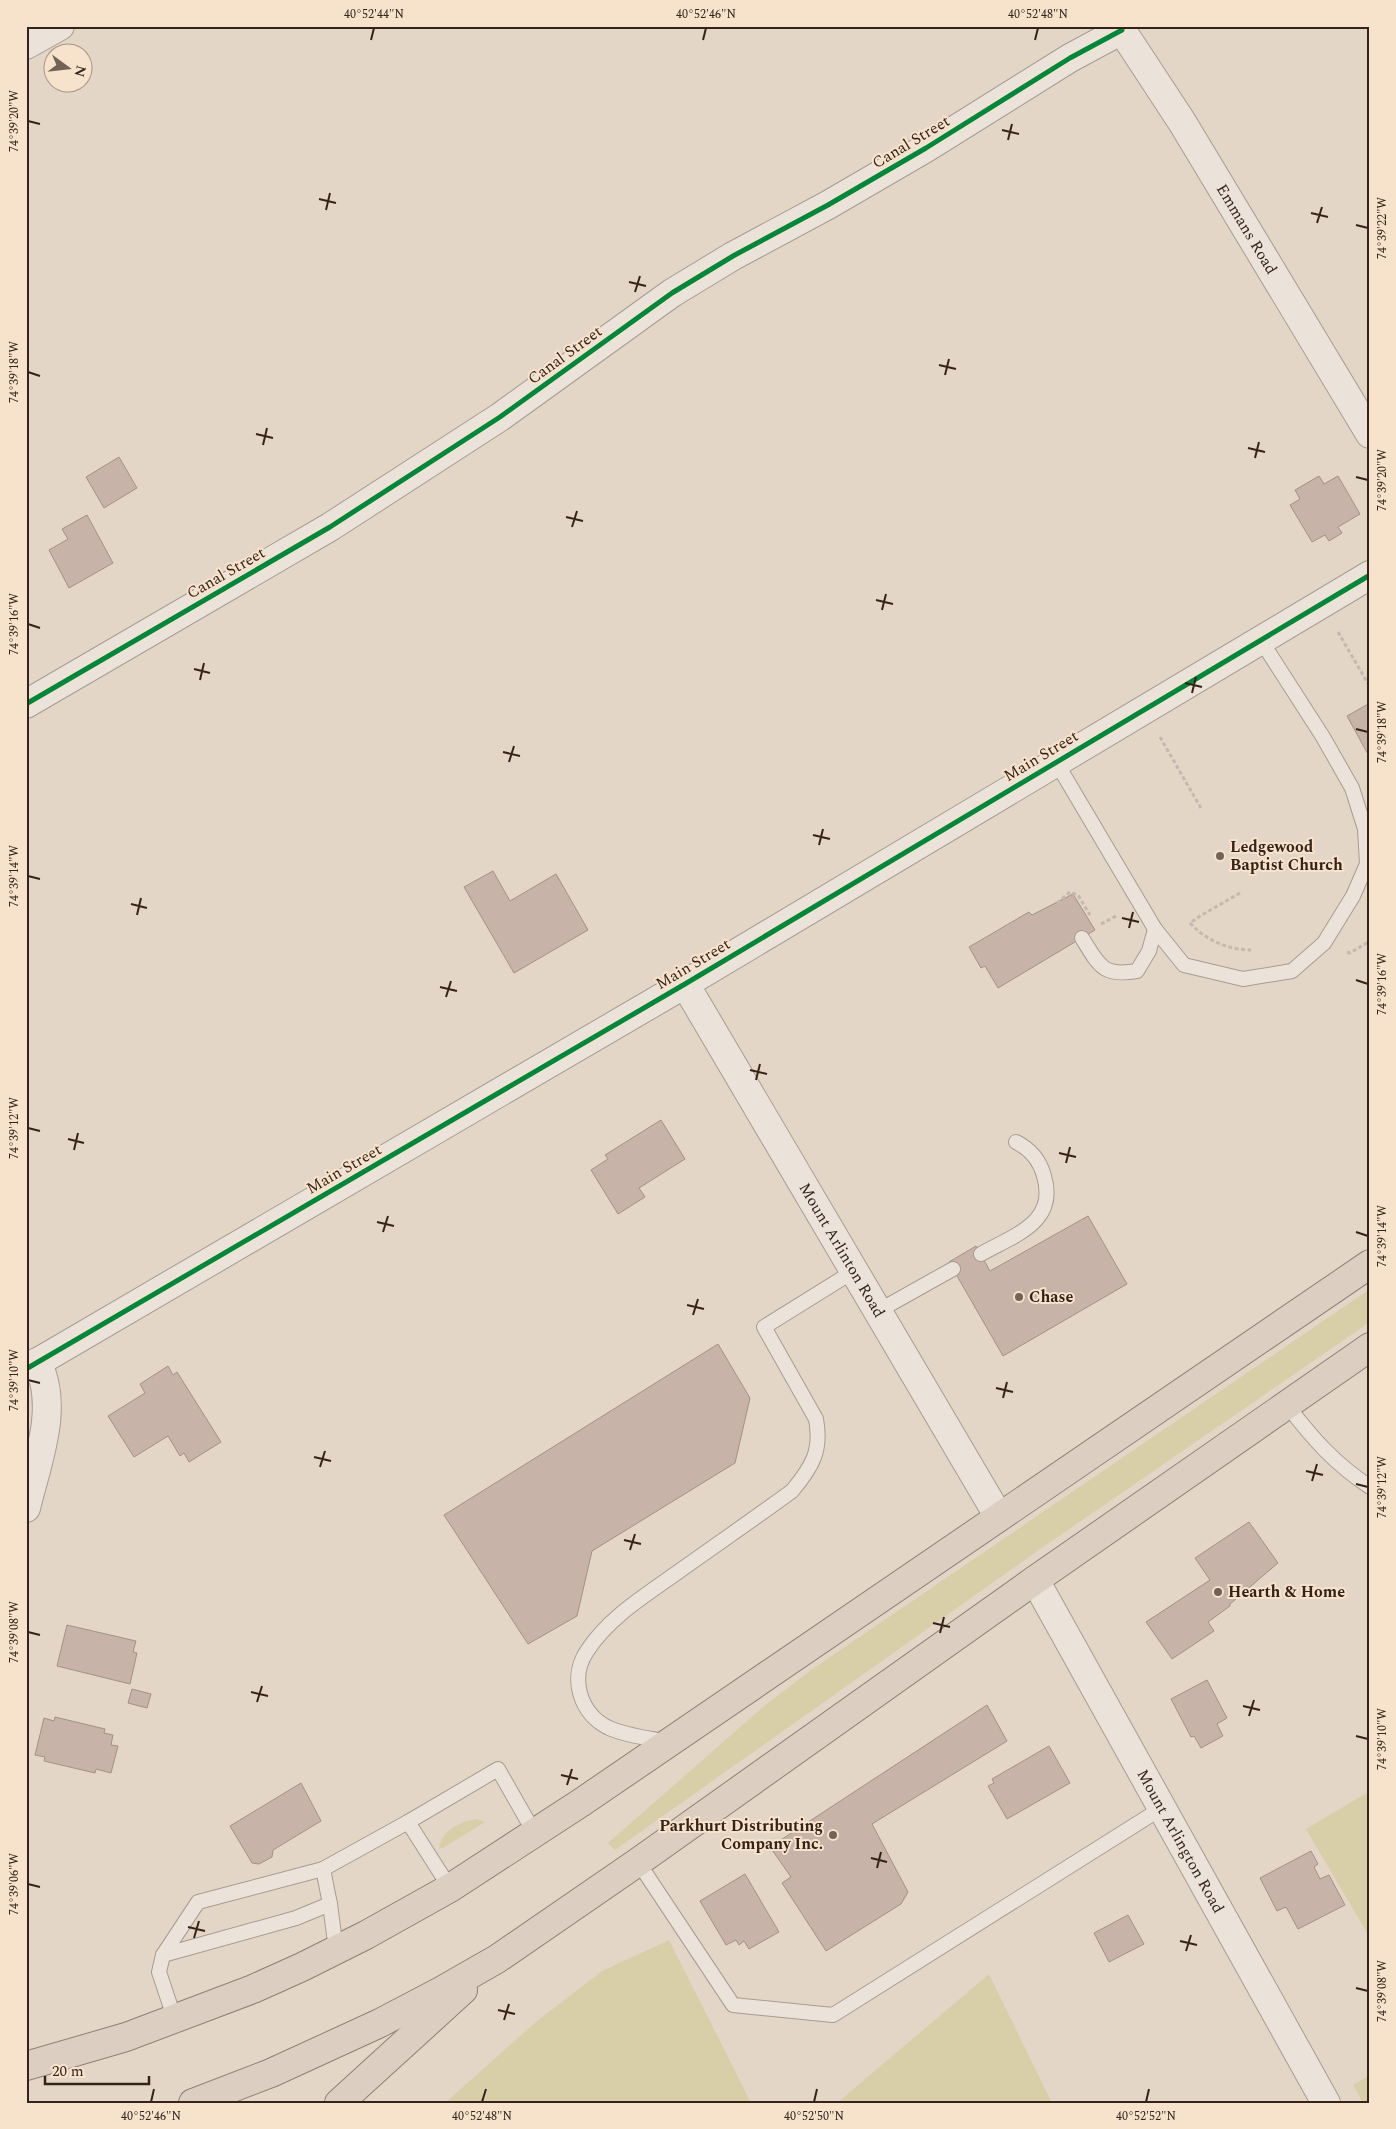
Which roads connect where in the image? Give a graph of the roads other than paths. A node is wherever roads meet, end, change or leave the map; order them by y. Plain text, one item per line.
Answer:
1 (60, 26) edge
2 (1120, 28) edge
3 (26, 45) edge
4 (1369, 434) edge
5 (1370, 575) edge
6 (1260, 639) junction
7 (26, 704) edge
8 (1056, 762) junction
9 (1152, 923) junction
10 (1082, 938) dead end
11 (685, 984) junction
12 (1016, 1142) dead end
13 (981, 1254) dead end
14 (1370, 1264) edge
15 (953, 1269) dead end
16 (854, 1271) junction
17 (878, 1311) junction
18 (1370, 1347) edge
19 (32, 1366) edge
20 (1287, 1405) junction
21 (1370, 1487) edge
22 (26, 1508) edge
23 (999, 1517) junction
24 (1036, 1580) junction
25 (670, 1742) junction
26 (1162, 1808) junction
27 (408, 1822) junction
28 (535, 1834) junction
29 (638, 1862) junction
30 (323, 1869) junction
31 (450, 1888) junction
32 (330, 1904) junction
33 (336, 1950) junction
34 (163, 1955) junction
35 (497, 1958) junction
36 (175, 2020) junction
37 (26, 2066) edge
38 (193, 2103) edge
39 (339, 2103) edge
40 (1326, 2103) edge

1 - 3 street
2 - 4 street, Emmans Road
2 - 7 street, Canal Street
5 - 6 street, Main Street
6 - 8 street, Main Street
6 - 9 lane
8 - 9 lane
8 - 11 street, Main Street
9 - 10 lane
11 - 16 street, Mount Arlinton Road
11 - 19 street, Main Street
12 - 13 lane
14 - 23 highway
15 - 17 lane
16 - 17 street, Mount Arlinton Road
16 - 25 lane
17 - 23 street, Mount Arlinton Road
18 - 20 highway
19 - 22 street
20 - 21 lane
20 - 24 highway
23 - 25 highway
24 - 26 street, Mount Arlington Road
24 - 29 highway
25 - 28 highway
26 - 29 lane
26 - 40 street, Mount Arlington Road
27 - 28 lane
27 - 30 lane
27 - 31 lane
28 - 31 highway
29 - 35 highway
30 - 32 lane
30 - 34 lane
31 - 33 highway
32 - 33 lane
32 - 34 lane
33 - 36 highway
34 - 36 lane
35 - 38 highway
35 - 39 highway
36 - 37 highway

